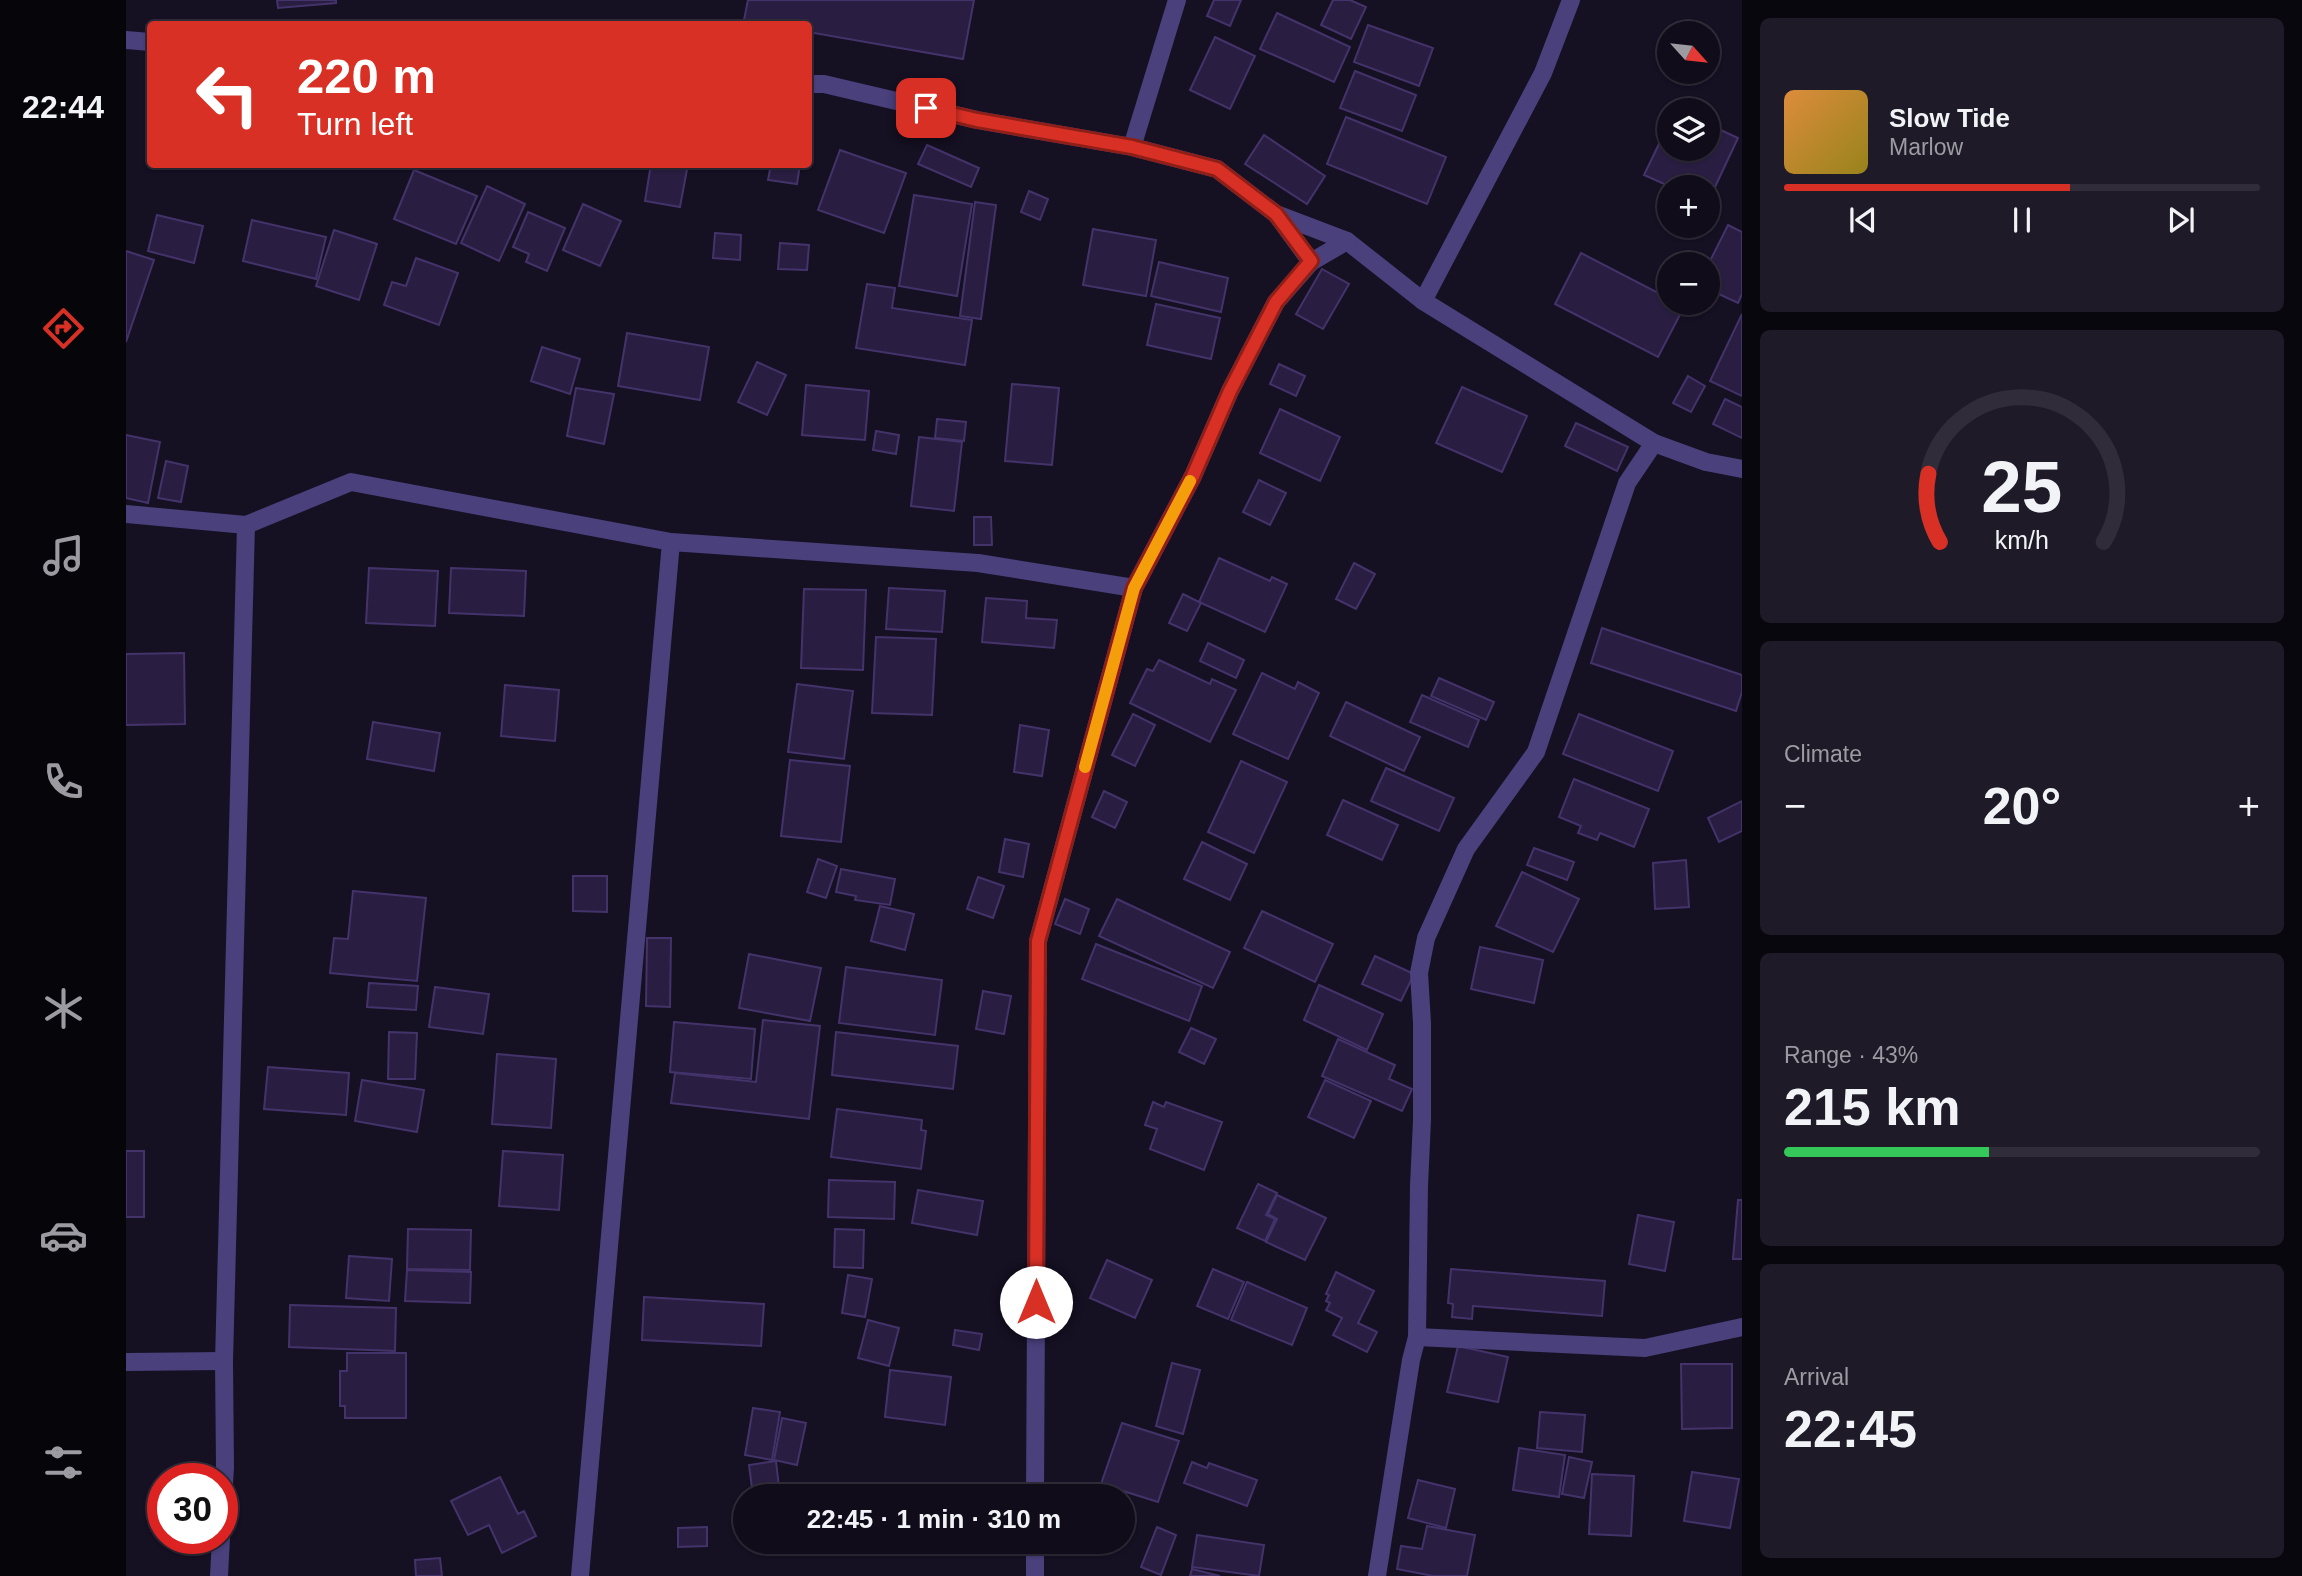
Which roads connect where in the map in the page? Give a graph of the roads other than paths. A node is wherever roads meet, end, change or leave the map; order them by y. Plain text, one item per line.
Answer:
1 (1177, 0) edge
2 (1571, 0) edge
3 (126, 40) edge
4 (147, 42) edge
5 (812, 84) edge
6 (1132, 147) junction
7 (1276, 214) junction
8 (1347, 241) junction
9 (1311, 261) junction
10 (1423, 301) junction
11 (1654, 443) junction
12 (1742, 469) edge
13 (126, 514) edge
14 (246, 525) junction
15 (671, 542) junction
16 (1134, 588) junction
17 (1742, 1327) edge
18 (1417, 1337) junction
19 (224, 1361) junction
20 (126, 1362) edge
21 (225, 1463) edge
22 (1035, 1484) edge
23 (220, 1554) edge
24 (1035, 1554) edge
25 (219, 1576) edge
26 (580, 1576) edge
27 (1035, 1576) edge
28 (1377, 1576) edge

1 - 6 street
2 - 10 street
3 - 4 street
5 - 6 street
6 - 7 street
7 - 8 street
7 - 9 street
8 - 9 street
8 - 10 street
9 - 16 street
10 - 11 street
11 - 12 street
11 - 18 street
13 - 14 street
14 - 15 street
14 - 19 street
15 - 16 street
15 - 26 street
16 - 22 street
17 - 18 street
18 - 28 street
19 - 20 street
19 - 21 street
23 - 25 street
24 - 27 street

